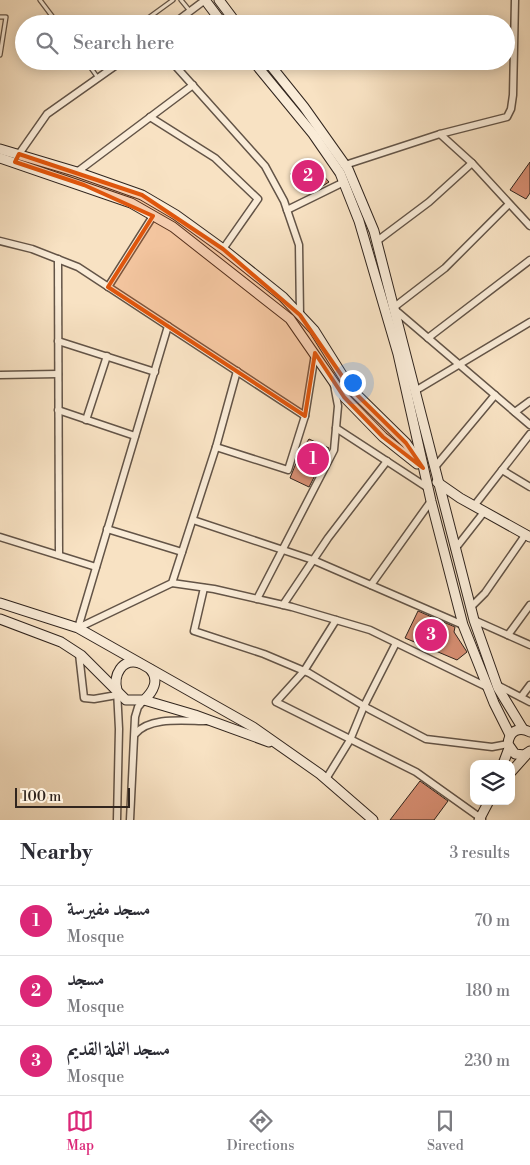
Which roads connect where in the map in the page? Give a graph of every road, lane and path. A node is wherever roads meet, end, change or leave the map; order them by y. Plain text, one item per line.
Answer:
1 (40, 0) edge
2 (173, 0) edge
3 (182, 0) edge
4 (205, 0) edge
5 (219, 0) edge
6 (515, 0) edge
7 (190, 11) junction
8 (51, 15) edge
9 (152, 15) edge
10 (185, 15) edge
11 (217, 15) edge
12 (230, 15) edge
13 (515, 15) edge
14 (0, 17) edge
15 (0, 55) edge
16 (93, 70) edge
17 (110, 70) edge
18 (179, 70) edge
19 (260, 70) edge
20 (274, 70) edge
21 (514, 70) edge
22 (99, 78) junction
23 (193, 85) junction
24 (150, 117) junction
25 (440, 134) junction
26 (0, 149) edge
27 (0, 158) edge
28 (17, 158) junction
29 (472, 163) junction
30 (345, 165) junction
31 (76, 172) junction
32 (344, 182) junction
33 (509, 204) junction
34 (287, 210) junction
35 (153, 216) junction
36 (530, 226) edge
37 (0, 241) edge
38 (377, 241) junction
39 (223, 249) junction
40 (58, 259) junction
41 (530, 260) edge
42 (108, 287) junction
43 (393, 308) junction
44 (300, 315) junction
45 (530, 322) edge
46 (168, 326) junction
47 (428, 338) junction
48 (58, 341) junction
49 (315, 353) junction
50 (107, 356) junction
51 (460, 366) junction
52 (237, 371) junction
53 (155, 372) junction
54 (58, 374) junction
55 (0, 375) edge
56 (334, 382) junction
57 (415, 392) junction
58 (495, 395) junction
59 (530, 402) edge
60 (58, 410) junction
61 (515, 412) junction
62 (305, 416) junction
63 (86, 420) junction
64 (530, 425) edge
65 (336, 428) junction
66 (530, 434) edge
67 (135, 436) junction
68 (216, 447) junction
69 (387, 461) junction
70 (435, 467) junction
71 (423, 468) junction
72 (502, 470) junction
73 (439, 484) junction
74 (530, 487) edge
75 (428, 488) junction
76 (431, 502) junction
77 (474, 506) junction
78 (484, 512) junction
79 (193, 520) junction
80 (107, 529) junction
81 (528, 536) edge
82 (0, 537) edge
83 (455, 549) junction
84 (282, 550) junction
85 (182, 552) junction
86 (59, 555) junction
87 (313, 560) junction
88 (96, 567) junction
89 (172, 583) junction
90 (371, 585) junction
91 (204, 588) junction
92 (257, 599) junction
93 (0, 603) edge
94 (283, 605) junction
95 (530, 605) edge
96 (471, 607) junction
97 (0, 619) edge
98 (336, 620) junction
99 (474, 620) junction
100 (463, 624) junction
101 (78, 628) junction
102 (508, 635) junction
103 (396, 643) junction
104 (530, 645) edge
105 (79, 654) junction
106 (146, 665) junction
107 (304, 671) junction
108 (497, 685) junction
109 (530, 685) edge
110 (487, 687) junction
111 (117, 692) junction
112 (521, 697) junction
113 (144, 700) junction
114 (530, 702) edge
115 (364, 706) junction
116 (212, 721) junction
117 (526, 731) edge
118 (135, 734) junction
119 (350, 740) junction
120 (509, 742) junction
121 (281, 746) junction
122 (529, 752) edge
123 (503, 760) edge
124 (515, 768) edge
125 (326, 779) junction
126 (486, 805) edge
127 (481, 819) edge
128 (117, 820) edge
129 (130, 820) edge
130 (373, 820) edge

1 - 8 lane
2 - 9 lane
3 - 7 lane
4 - 7 street
4 - 11 street
5 - 12 street
6 - 13 street
7 - 10 street
14 - 15 lane
16 - 22 lane
17 - 22 street
18 - 23 street
19 - 32 street
20 - 30 street
21 - 25 street
22 - 28 street
23 - 24 street
23 - 34 street
24 - 31 street
24 - 39 street
25 - 29 street
25 - 30 street
26 - 28 street
27 - 28 street
28 - 31 street
28 - 35 street
29 - 33 street
29 - 38 street
30 - 38 street
31 - 39 street
32 - 34 street
32 - 71 street
33 - 36 street
33 - 43 street
34 - 44 street
35 - 42 street
35 - 49 street
37 - 40 street
38 - 43 street
39 - 44 street
40 - 42 street
40 - 48 street
41 - 47 street
42 - 46 street
43 - 47 street
43 - 57 street
44 - 71 street
45 - 51 street
46 - 52 street
46 - 53 street
47 - 51 street
48 - 50 street
48 - 54 street
49 - 56 street
49 - 62 street
50 - 53 street
50 - 63 street
51 - 57 street
51 - 58 street
52 - 62 street
52 - 68 street
53 - 67 street
54 - 55 street
54 - 60 street
56 - 65 street
56 - 71 street
57 - 70 street
58 - 61 street
58 - 70 street
59 - 61 street
60 - 63 street
60 - 86 street
61 - 64 street
62 - 68 street
63 - 67 street
65 - 69 street
65 - 84 street
66 - 72 street
67 - 80 street
68 - 79 street
69 - 75 street
69 - 87 street
70 - 71 street
70 - 73 street
71 - 73 street
71 - 75 street
72 - 74 street
72 - 77 street
73 - 77 street
73 - 83 street
75 - 76 street
76 - 90 street
76 - 100 street
77 - 78 street
78 - 81 street
78 - 83 street
79 - 84 street
79 - 85 street
80 - 85 street
80 - 88 street
81 - 96 street
82 - 86 street
83 - 96 street
84 - 87 street
84 - 92 street
85 - 89 street
86 - 88 street
87 - 90 street
87 - 94 street
88 - 101 street
89 - 91 street
89 - 101 street
90 - 100 street
91 - 92 street
91 - 107 street
92 - 94 street
93 - 101 street
94 - 98 street
95 - 102 street
96 - 99 street
97 - 105 street
98 - 103 street
98 - 107 street
99 - 102 street
99 - 108 street
100 - 110 street
101 - 106 street
102 - 104 street
103 - 110 street
103 - 115 street
105 - 111 street
105 - 111 street
106 - 111 street
106 - 113 street
106 - 121 street
107 - 115 street
107 - 119 street
108 - 112 street
108 - 117 street
109 - 112 street
110 - 120 street
111 - 113 street
111 - 128 street
112 - 114 street
113 - 116 street
113 - 118 street
115 - 119 street
115 - 120 street
116 - 118 street
116 - 121 street
117 - 120 street
118 - 129 street
119 - 125 street
119 - 127 street
120 - 122 street
120 - 123 street
121 - 125 street
122 - 124 street
125 - 130 street
126 - 127 street

